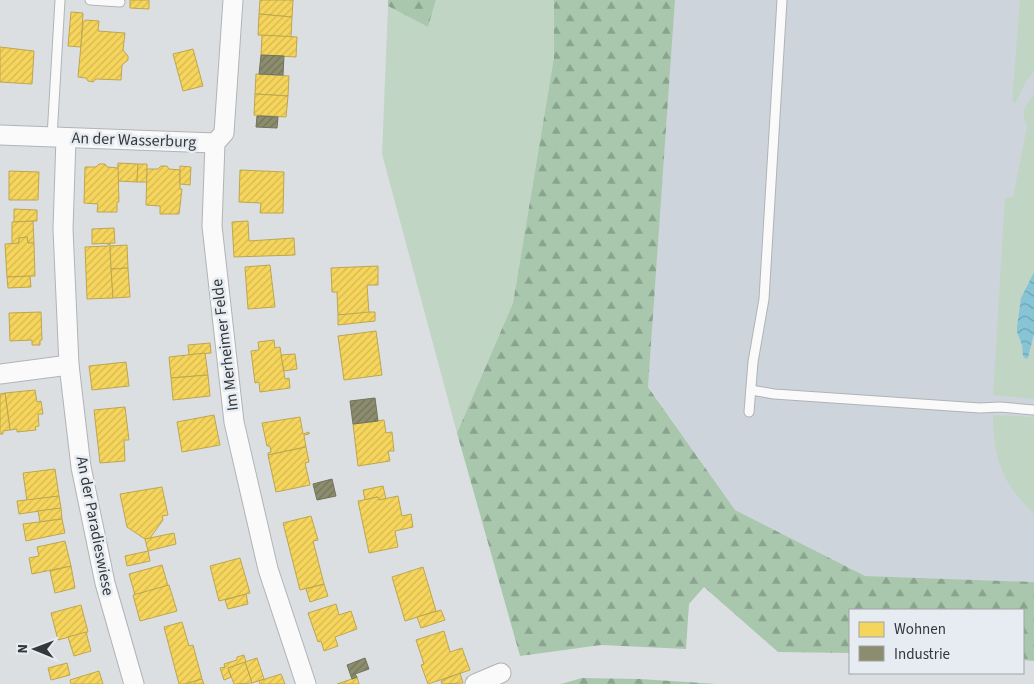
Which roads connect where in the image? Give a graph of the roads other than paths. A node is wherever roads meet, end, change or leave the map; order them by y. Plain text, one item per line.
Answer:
1 (60, 0) edge
2 (90, 0) edge
3 (233, 0) edge
4 (782, 0) edge
5 (120, 2) dead end
6 (0, 135) edge
7 (59, 138) junction
8 (215, 143) junction
9 (69, 365) junction
10 (0, 374) edge
11 (751, 390) junction
12 (1034, 410) edge
13 (749, 412) dead end
14 (501, 674) dead end
15 (134, 684) edge
16 (306, 684) edge
17 (475, 684) edge

1 - 7 lane, An der Wasserburg
2 - 5 lane
3 - 8 street, Im Merheimer Felde
4 - 11 lane
6 - 7 street, An der Wasserburg
7 - 8 street, An der Wasserburg
7 - 9 street, An der Paradieswiese
8 - 16 street, Im Merheimer Felde
9 - 10 street
9 - 15 street, An der Paradieswiese
11 - 12 lane
11 - 13 lane
14 - 17 street

